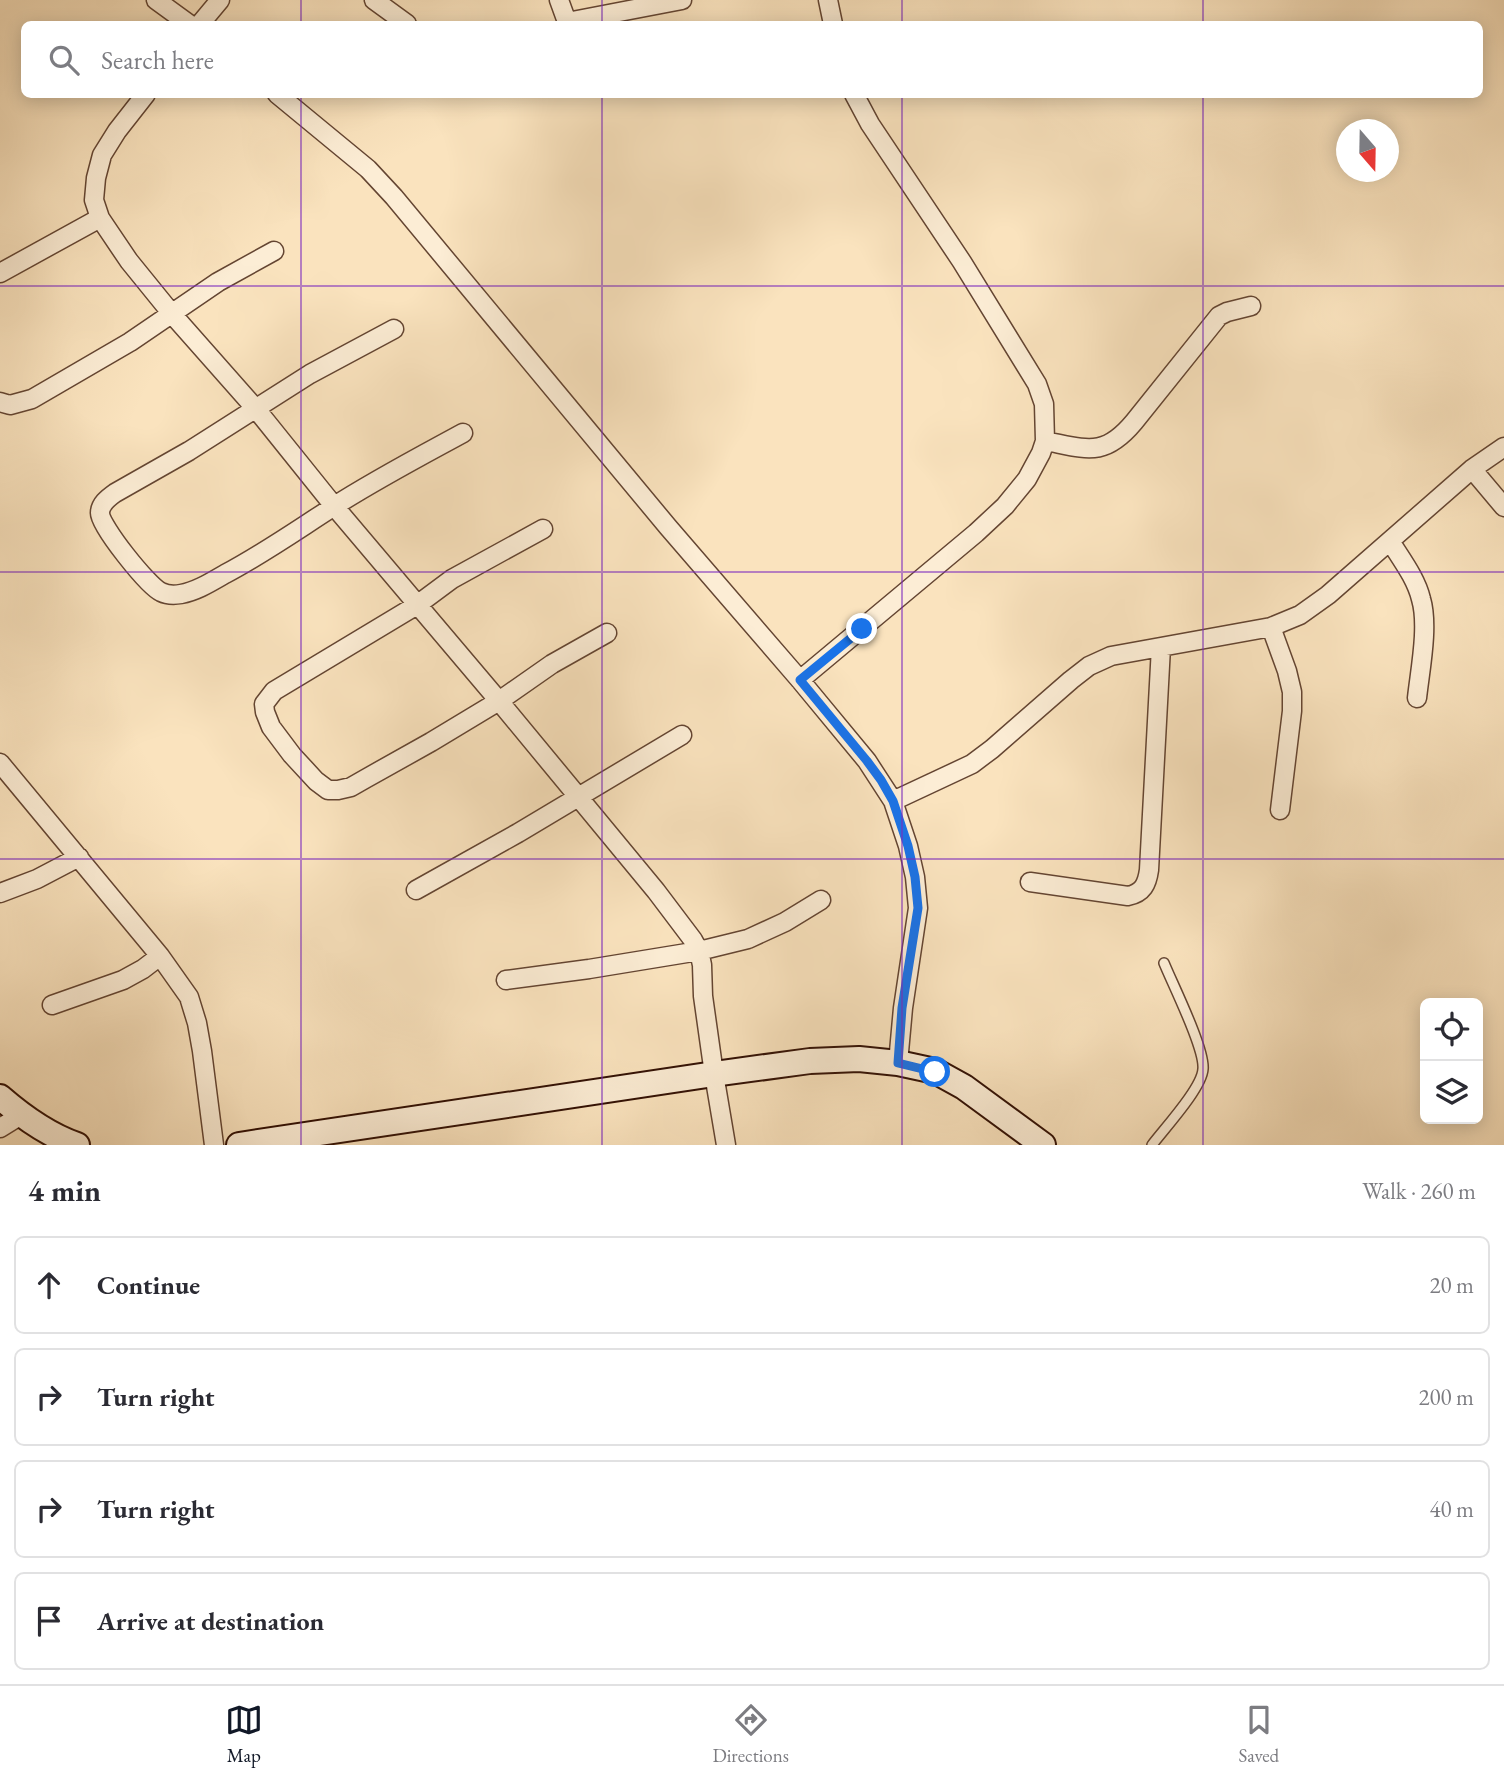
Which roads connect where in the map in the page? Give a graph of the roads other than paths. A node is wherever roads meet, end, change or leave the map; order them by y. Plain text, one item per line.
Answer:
1 (156, 0) edge
2 (220, 0) edge
3 (374, 0) edge
4 (559, 0) edge
5 (682, 0) edge
6 (828, 0) edge
7 (185, 21) edge
8 (202, 21) edge
9 (403, 21) edge
10 (562, 21) edge
11 (572, 21) edge
12 (832, 21) edge
13 (143, 98) edge
14 (282, 98) edge
15 (856, 98) edge
16 (100, 218) junction
17 (274, 251) dead end
18 (0, 273) edge
19 (1251, 306) dead end
20 (172, 314) junction
21 (394, 329) dead end
22 (0, 402) edge
23 (256, 410) junction
24 (463, 433) dead end
25 (1045, 441) junction
26 (1504, 447) edge
27 (1472, 469) junction
28 (334, 506) junction
29 (1504, 507) edge
30 (543, 529) dead end
31 (1390, 541) junction
32 (417, 605) junction
33 (1271, 627) junction
34 (607, 634) dead end
35 (1161, 648) junction
36 (800, 680) junction
37 (1417, 698) dead end
38 (499, 701) junction
39 (682, 735) dead end
40 (0, 763) edge
41 (578, 796) junction
42 (893, 801) junction
43 (1280, 810) dead end
44 (79, 857) junction
45 (1030, 882) dead end
46 (416, 890) dead end
47 (0, 893) edge
48 (821, 900) dead end
49 (699, 951) junction
50 (160, 956) junction
51 (1164, 963) dead end
52 (506, 980) dead end
53 (52, 1005) dead end
54 (898, 1063) junction
55 (713, 1074) junction
56 (0, 1097) edge
57 (10, 1122) edge
58 (328, 1138) edge
59 (77, 1145) edge
60 (214, 1145) edge
61 (239, 1145) edge
62 (726, 1145) edge
63 (1042, 1145) edge
64 (1152, 1145) edge

1 - 7 street
2 - 8 street
3 - 9 street
4 - 10 street
5 - 11 street
6 - 12 street
13 - 16 street
14 - 36 street
15 - 25 street
16 - 18 street
16 - 20 street
17 - 20 street
19 - 25 street
20 - 22 street
20 - 23 street
21 - 23 street
23 - 28 street
23 - 28 street
24 - 28 street
25 - 36 street
26 - 27 street
27 - 29 street
27 - 31 street
28 - 32 street
30 - 32 street
31 - 33 street
31 - 37 street
32 - 38 street
32 - 38 street
33 - 35 street
33 - 43 street
34 - 38 street
35 - 42 street
35 - 45 street
36 - 42 street
38 - 41 street
39 - 41 street
40 - 44 street
41 - 46 street
41 - 49 street
42 - 54 street
44 - 47 street
44 - 50 street
48 - 49 street
49 - 52 street
49 - 55 street
50 - 53 street
50 - 60 street
51 - 64 lane
54 - 55 street
54 - 63 street
55 - 58 street
55 - 62 street
56 - 57 street
57 - 59 street
58 - 61 street

